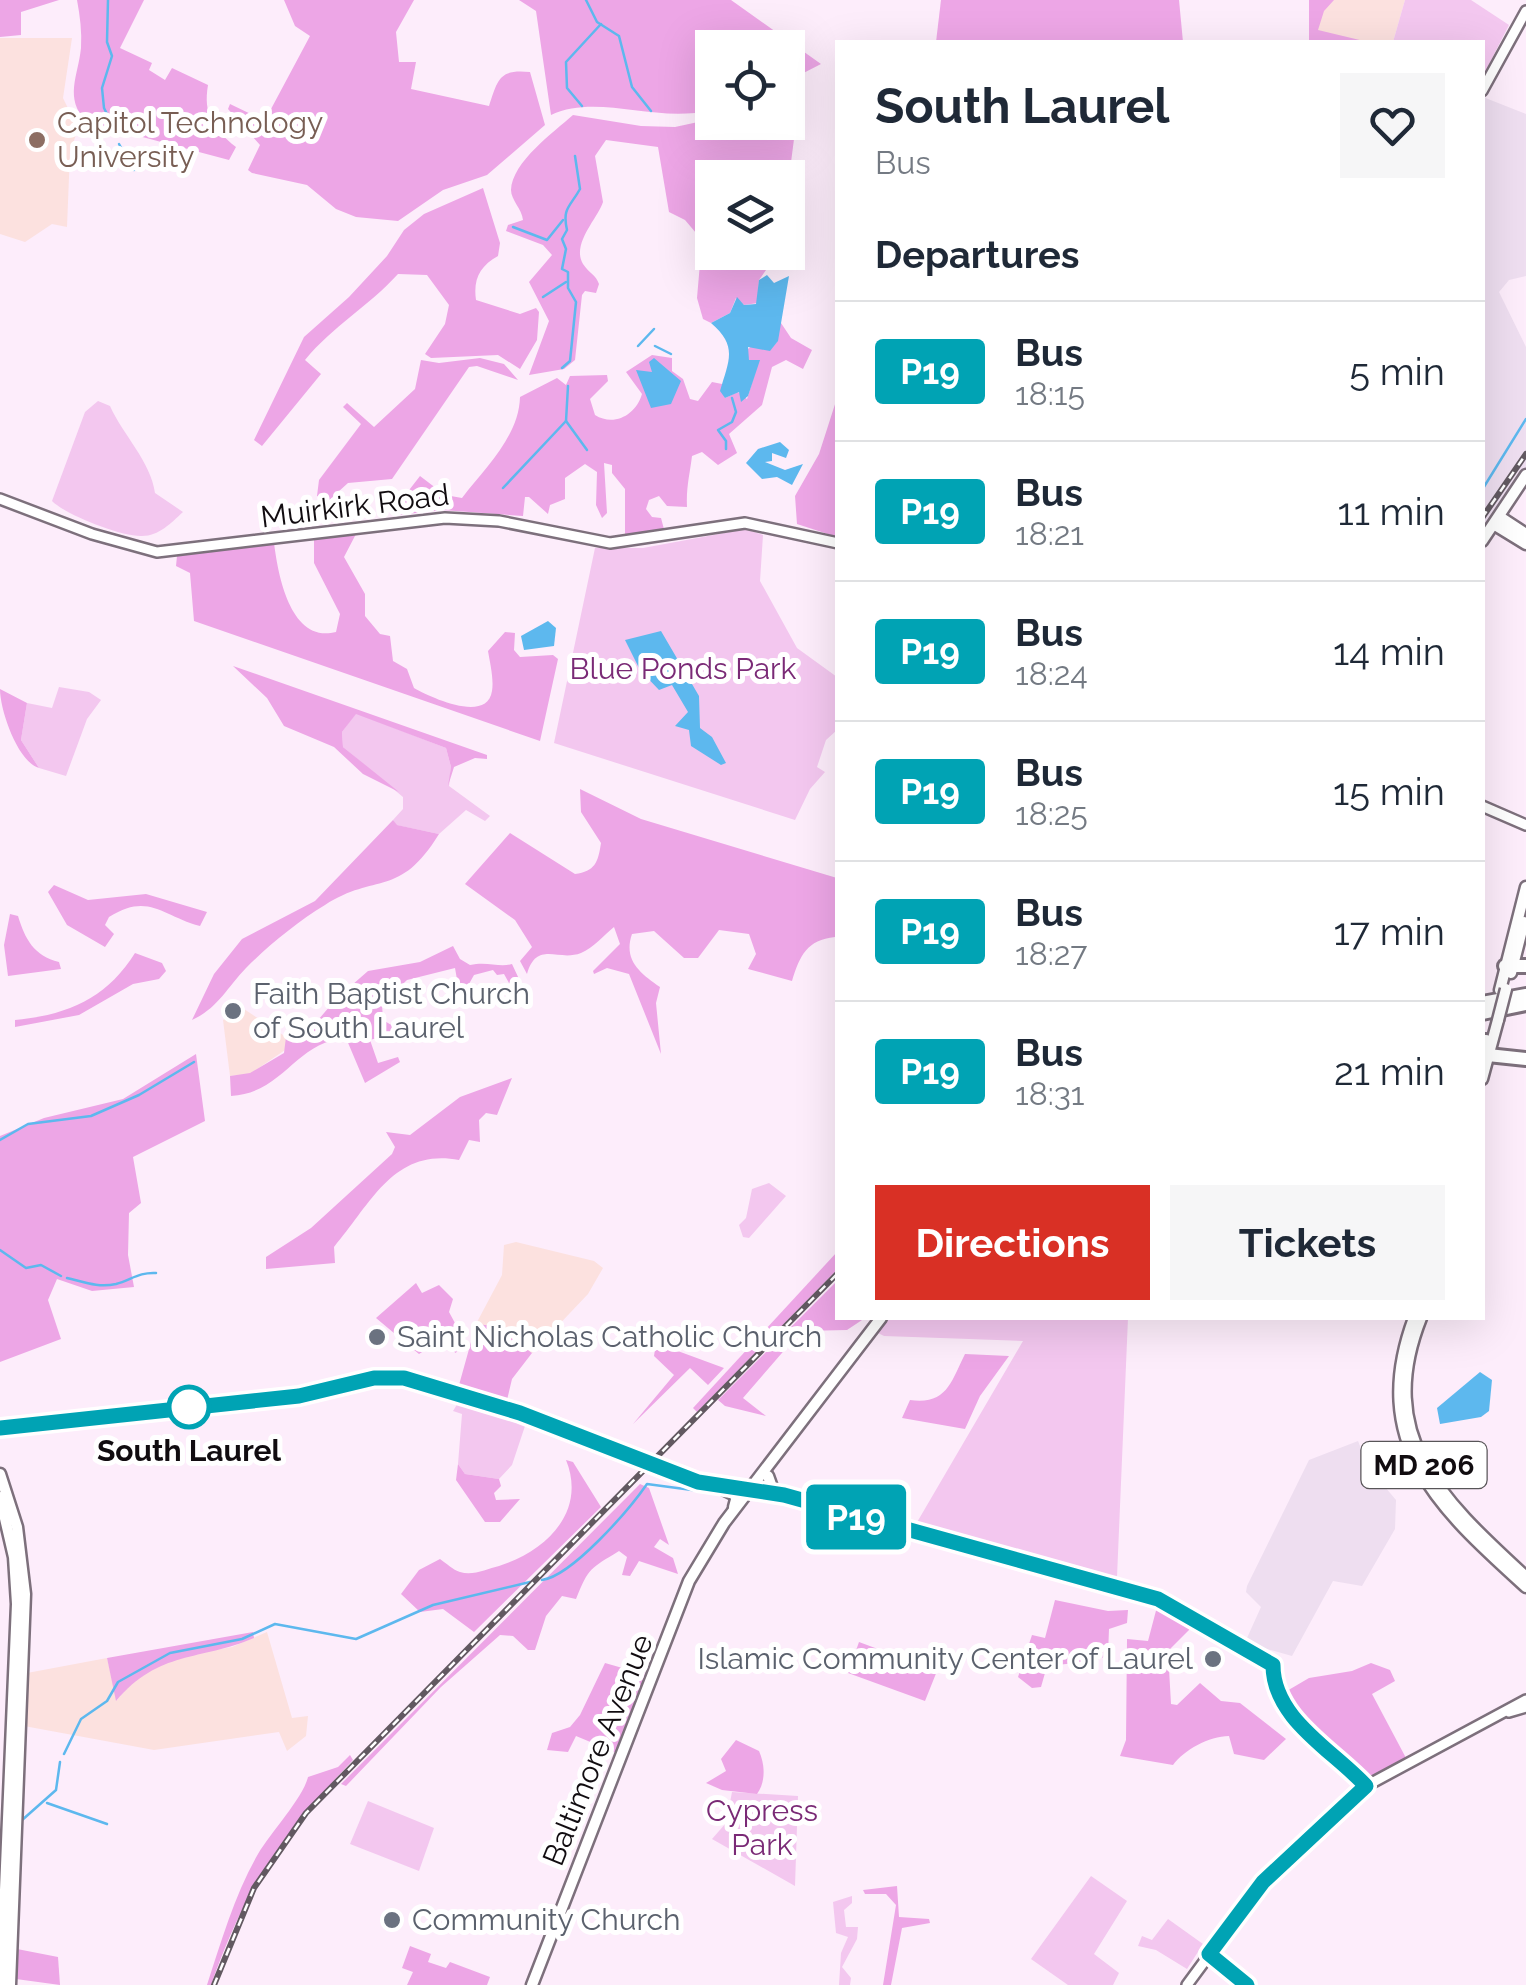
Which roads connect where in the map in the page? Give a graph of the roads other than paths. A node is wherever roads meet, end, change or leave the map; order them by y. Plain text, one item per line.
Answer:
1 (1526, 11) edge
2 (1485, 86) edge
3 (1526, 475) edge
4 (0, 499) edge
5 (1497, 521) junction
6 (1526, 534) edge
7 (1485, 538) edge
8 (835, 542) edge
9 (1526, 544) edge
10 (1485, 810) edge
11 (1526, 827) edge
12 (1526, 887) edge
13 (1526, 914) edge
14 (1515, 965) edge
15 (1526, 995) edge
16 (1485, 1002) edge
17 (1526, 1004) edge
18 (1490, 1018) edge
19 (1485, 1050) edge
20 (1526, 1059) edge
21 (880, 1320) edge
22 (1416, 1320) edge
23 (1417, 1320) edge
24 (813, 1409) junction
25 (0, 1474) edge
26 (768, 1476) junction
27 (714, 1484) dead end
28 (774, 1493) dead end
29 (0, 1497) edge
30 (724, 1524) junction
31 (1474, 1540) junction
32 (707, 1548) junction
33 (702, 1566) junction
34 (1502, 1566) junction
35 (1526, 1577) edge
36 (688, 1588) junction
37 (1526, 1588) edge
38 (1526, 1703) edge
39 (2, 1985) edge
40 (10, 1985) edge
41 (532, 1985) edge
42 (1186, 1985) edge

1 - 2 main road
3 - 5 main road
4 - 8 main road, Muirkirk Road
5 - 6 main road
5 - 7 main road
5 - 9 main road
10 - 11 main road
12 - 14 main road
13 - 14 main road
14 - 18 main road, bridge
15 - 16 highway
17 - 18 highway
18 - 19 main road
19 - 20 highway
21 - 24 main road, Baltimore Avenue
22 - 31 main road, MD 206
23 - 35 main road, MD 206
24 - 26 main road, Baltimore Avenue
24 - 30 main road, Baltimore Avenue
25 - 40 main road
26 - 28 main road
26 - 33 main road, Baltimore Avenue
27 - 30 main road
29 - 39 main road
30 - 32 main road, Baltimore Avenue
31 - 34 main road, MD 206
31 - 34 main road
32 - 33 main road
32 - 36 main road, Baltimore Avenue
33 - 36 main road, Baltimore Avenue
34 - 37 main road, MD 206
36 - 41 main road, Baltimore Avenue
38 - 42 main road

